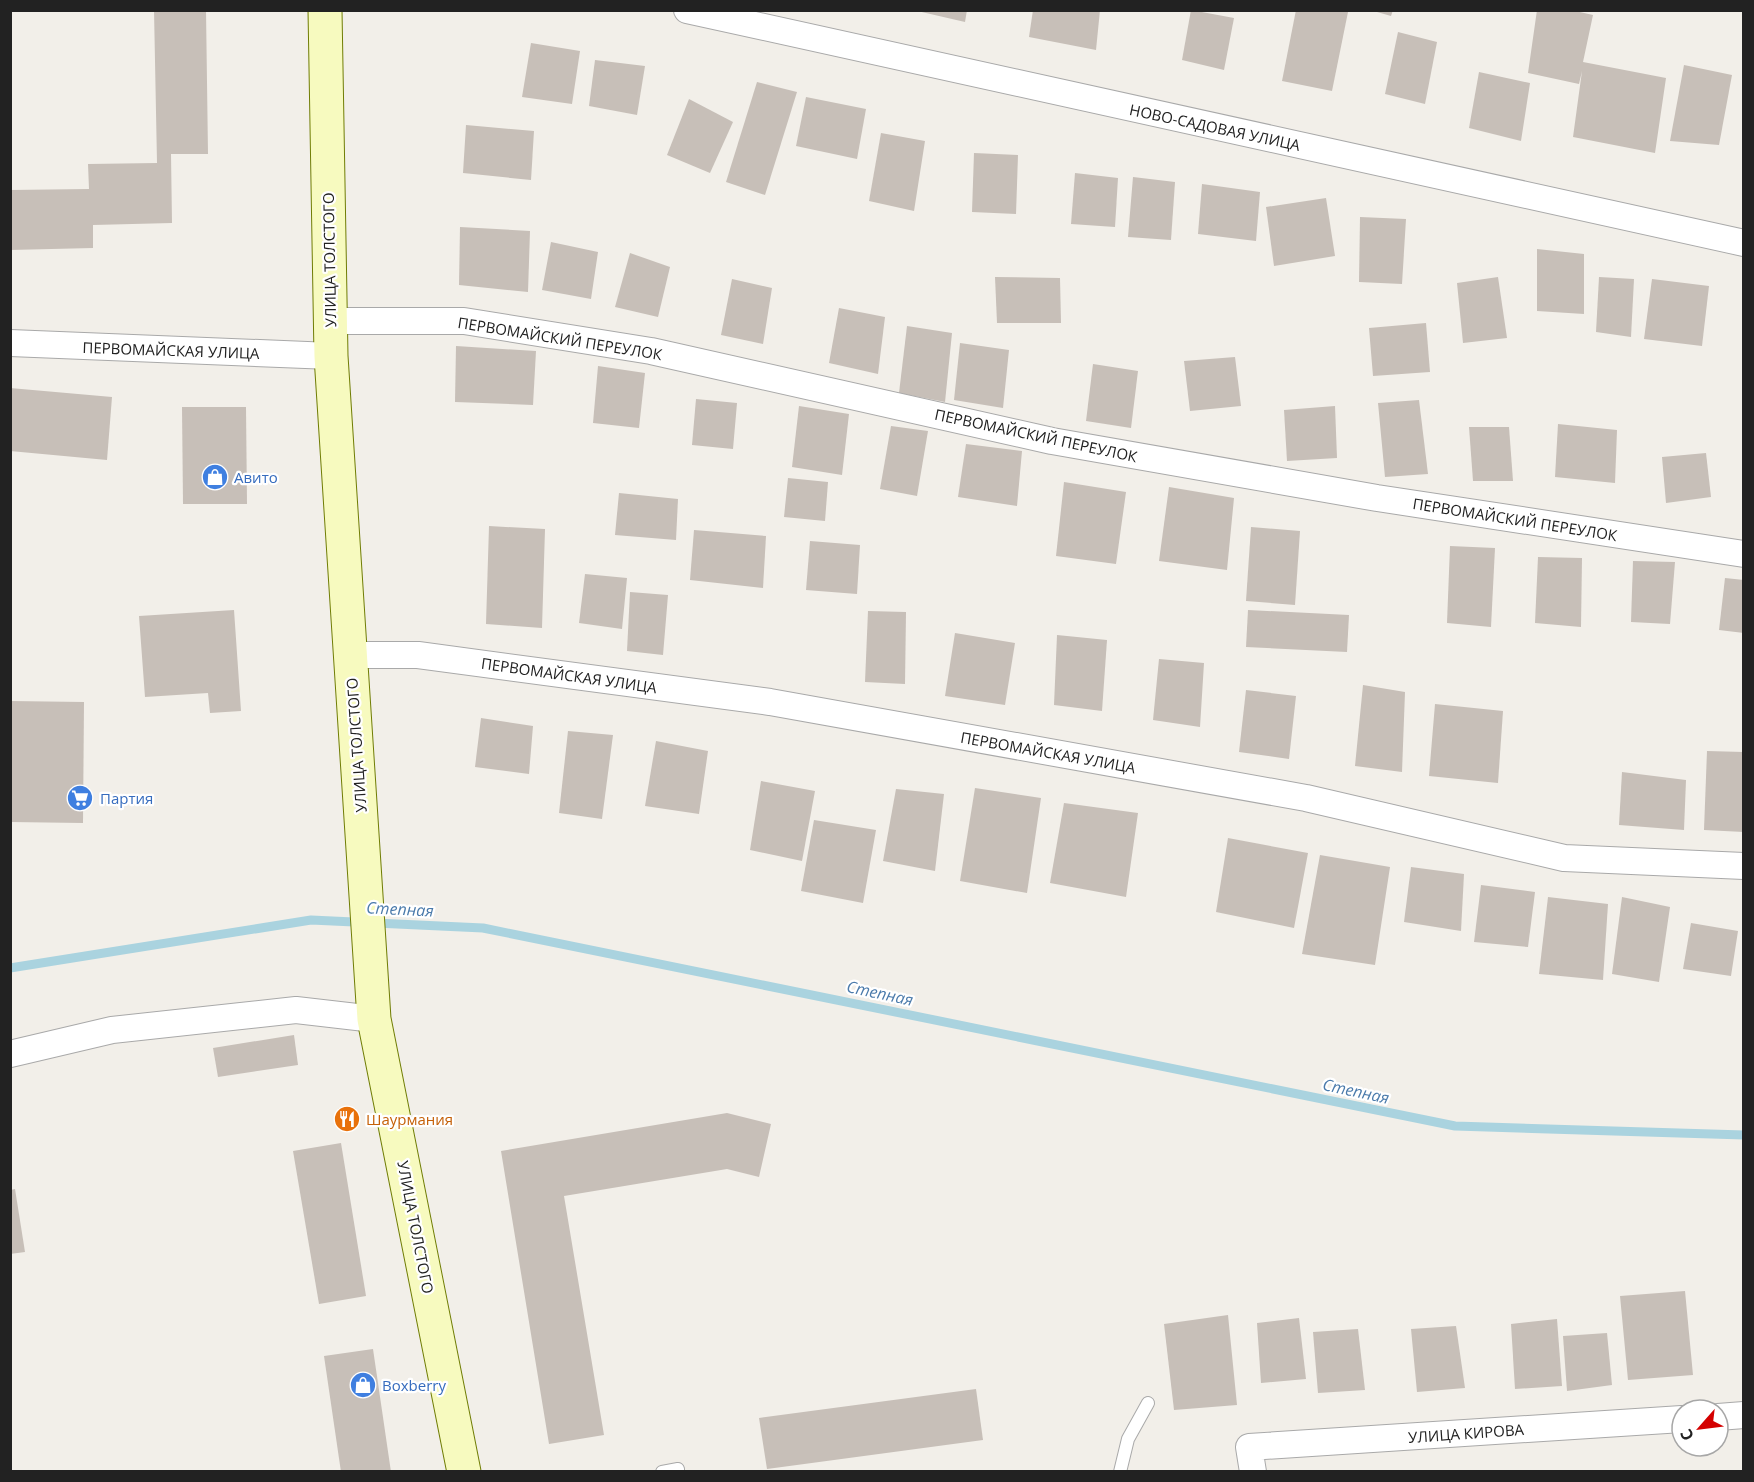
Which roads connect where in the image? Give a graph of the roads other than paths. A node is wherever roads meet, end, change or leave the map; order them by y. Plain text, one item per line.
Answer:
1 (325, 10) edge
2 (687, 10) edge
3 (1743, 243) edge
4 (330, 321) junction
5 (10, 343) edge
6 (331, 356) junction
7 (1743, 554) edge
8 (350, 655) junction
9 (1743, 866) edge
10 (373, 1006) junction
11 (10, 1054) edge
12 (1148, 1403) dead end
13 (1670, 1420) edge
14 (1251, 1459) edge
15 (464, 1472) edge
16 (662, 1472) edge
17 (678, 1472) edge
18 (1120, 1472) edge

1 - 4 main road, УЛИЦА ТОЛСТОГО
2 - 3 street, НОВО-САДОВАЯ УЛИЦА
4 - 6 main road, УЛИЦА ТОЛСТОГО
4 - 7 street, ПЕРВОМАЙСКИЙ ПЕРЕУЛОК
5 - 6 street, ПЕРВОМАЙСКАЯ УЛИЦА
6 - 8 main road, УЛИЦА ТОЛСТОГО
8 - 9 street, ПЕРВОМАЙСКАЯ УЛИЦА
8 - 10 main road, УЛИЦА ТОЛСТОГО
10 - 11 street
10 - 15 main road, УЛИЦА ТОЛСТОГО
12 - 18 lane
13 - 14 street, УЛИЦА КИРОВА
16 - 17 lane

